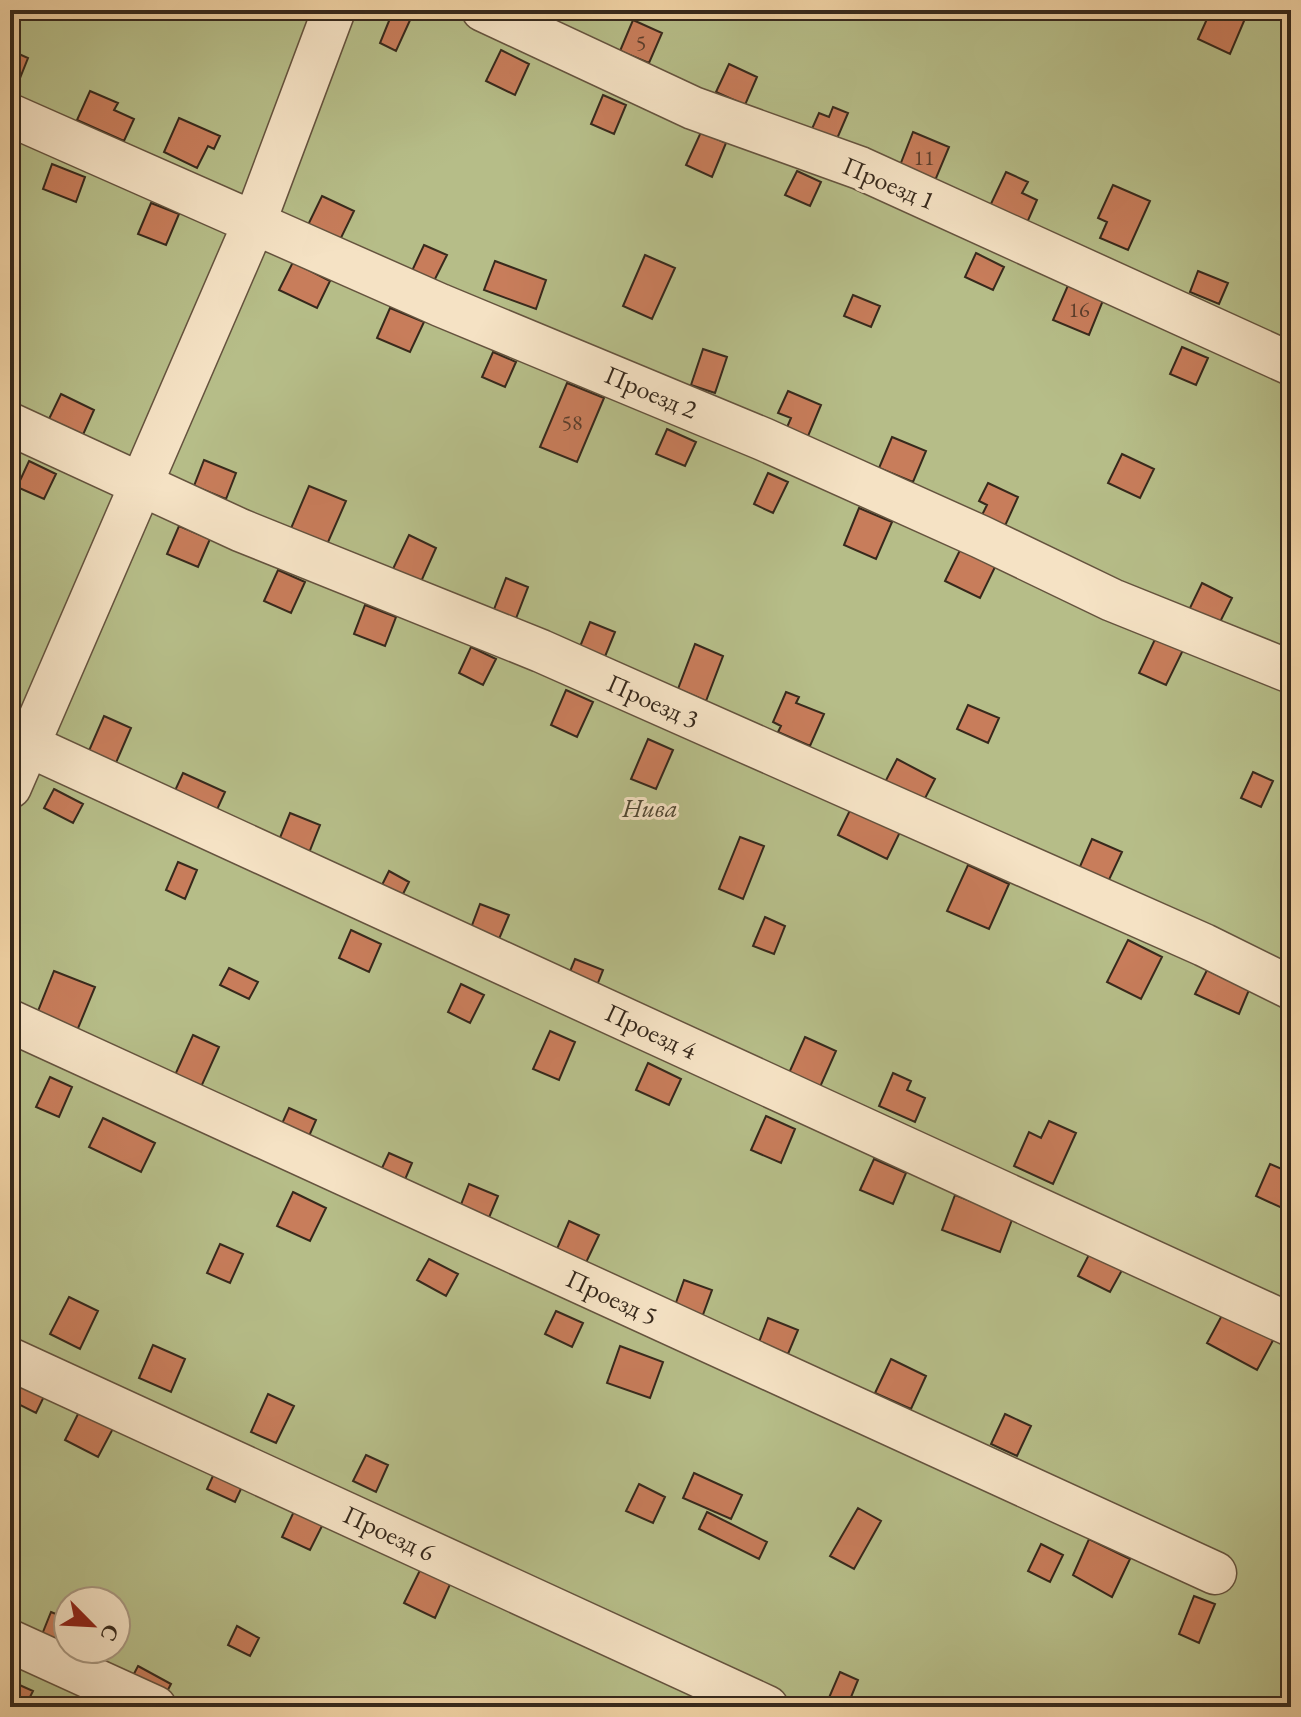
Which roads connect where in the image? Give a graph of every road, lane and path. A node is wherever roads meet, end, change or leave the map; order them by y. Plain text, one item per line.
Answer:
1 (334, 10) edge
2 (483, 10) edge
3 (10, 115) edge
4 (255, 221) junction
5 (1291, 364) edge
6 (10, 424) edge
7 (141, 484) junction
8 (1291, 672) edge
9 (19, 742) edge
10 (10, 787) edge
11 (1291, 988) edge
12 (10, 1021) edge
13 (1291, 1325) edge
14 (10, 1359) edge
15 (1215, 1573) dead end
16 (10, 1641) edge
17 (155, 1707) edge
18 (767, 1707) edge

1 - 4 street
2 - 5 street, Проезд 1
3 - 4 street, Проезд 2
4 - 7 street
4 - 8 street, Проезд 2
6 - 7 street, Проезд 3
7 - 9 street
7 - 11 street, Проезд 3
9 - 10 street
9 - 13 street, Проезд 4
12 - 15 street, Проезд 5
14 - 18 street, Проезд 6
16 - 17 street

